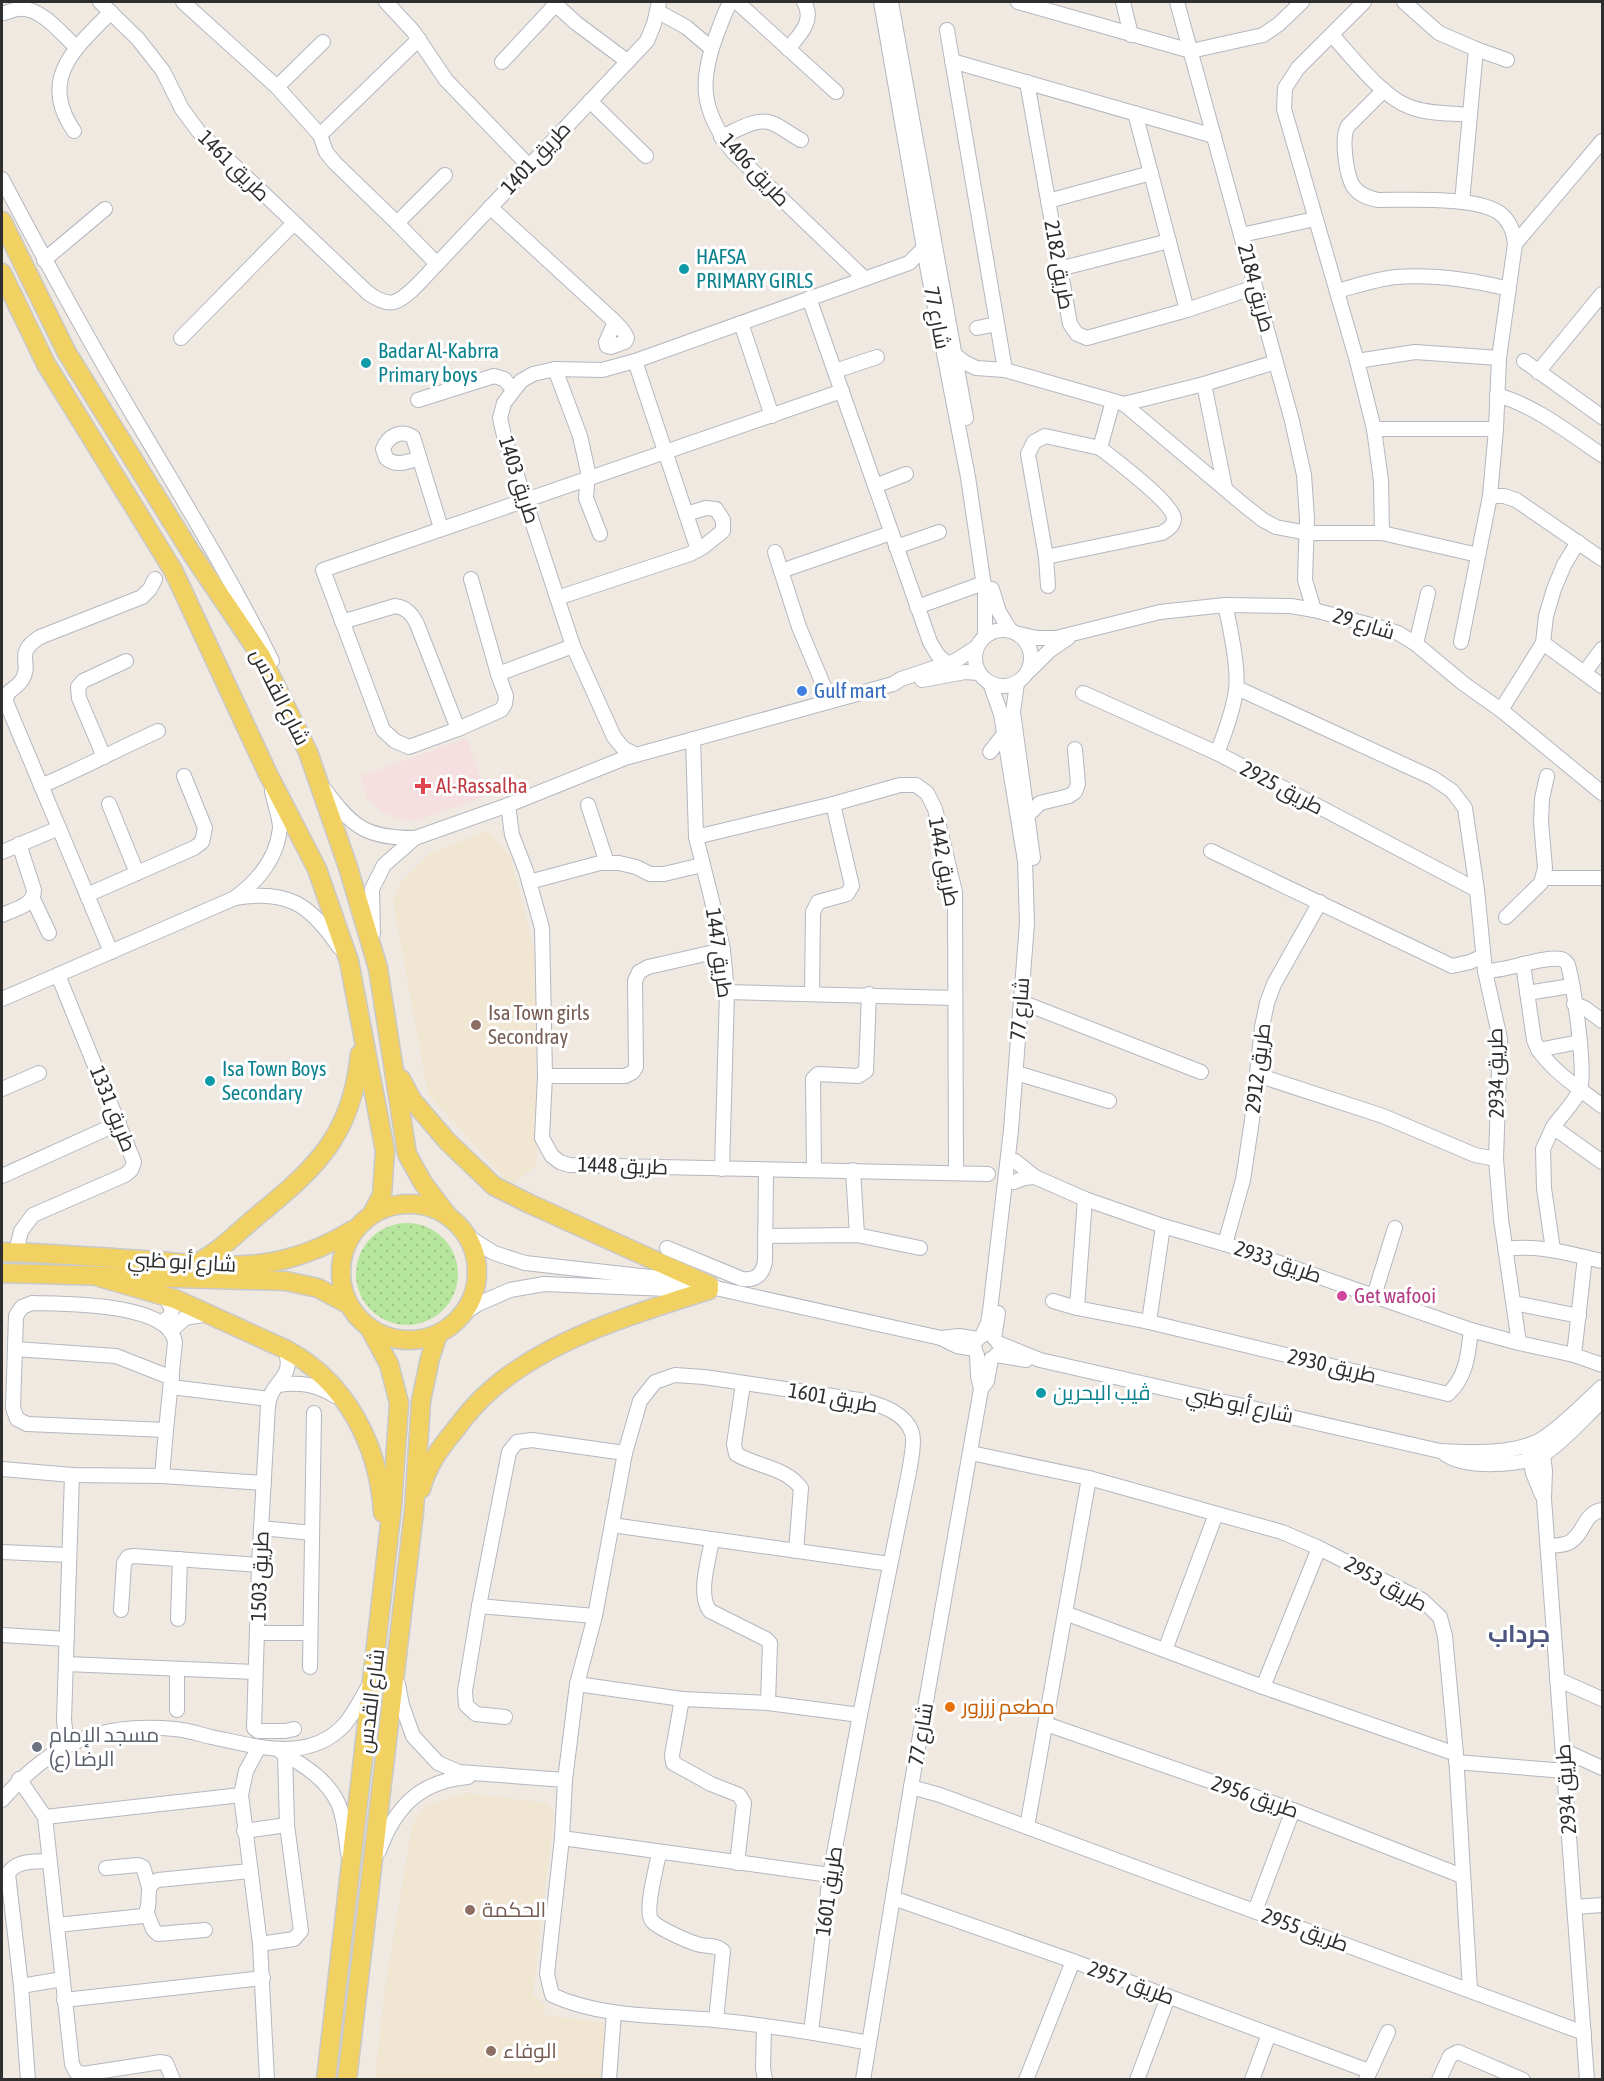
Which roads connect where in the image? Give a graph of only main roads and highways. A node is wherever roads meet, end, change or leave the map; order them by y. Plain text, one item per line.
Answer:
1 (2, 221) edge
2 (2, 273) edge
3 (360, 1023) junction
4 (394, 1067) junction
5 (372, 1214) junction
6 (448, 1216) junction
7 (355, 1229) junction
8 (9, 1252) edge
9 (195, 1264) junction
10 (2, 1273) edge
11 (99, 1276) junction
12 (348, 1304) junction
13 (369, 1327) junction
14 (438, 1334) junction
15 (414, 1511) junction
16 (386, 1566) junction
17 (326, 2079) edge
18 (348, 2079) edge

1 - 4 main road, شارع القدس
2 - 3 main road, شارع القدس
3 - 5 main road, شارع القدس
3 - 9 main road
4 - 6 main road, شارع القدس
4 - 15 main road
5 - 6 main road
5 - 7 main road
6 - 14 main road
7 - 9 main road, شارع أبو ظبي
7 - 12 main road
8 - 9 main road, شارع أبو ظبي
10 - 11 main road, شارع أبو ظبي
11 - 12 main road, شارع أبو ظبي
11 - 16 main road
12 - 13 main road
13 - 14 main road
13 - 16 main road, شارع القدس
14 - 15 main road, شارع القدس
15 - 18 main road, شارع القدس
16 - 17 main road, شارع القدس

